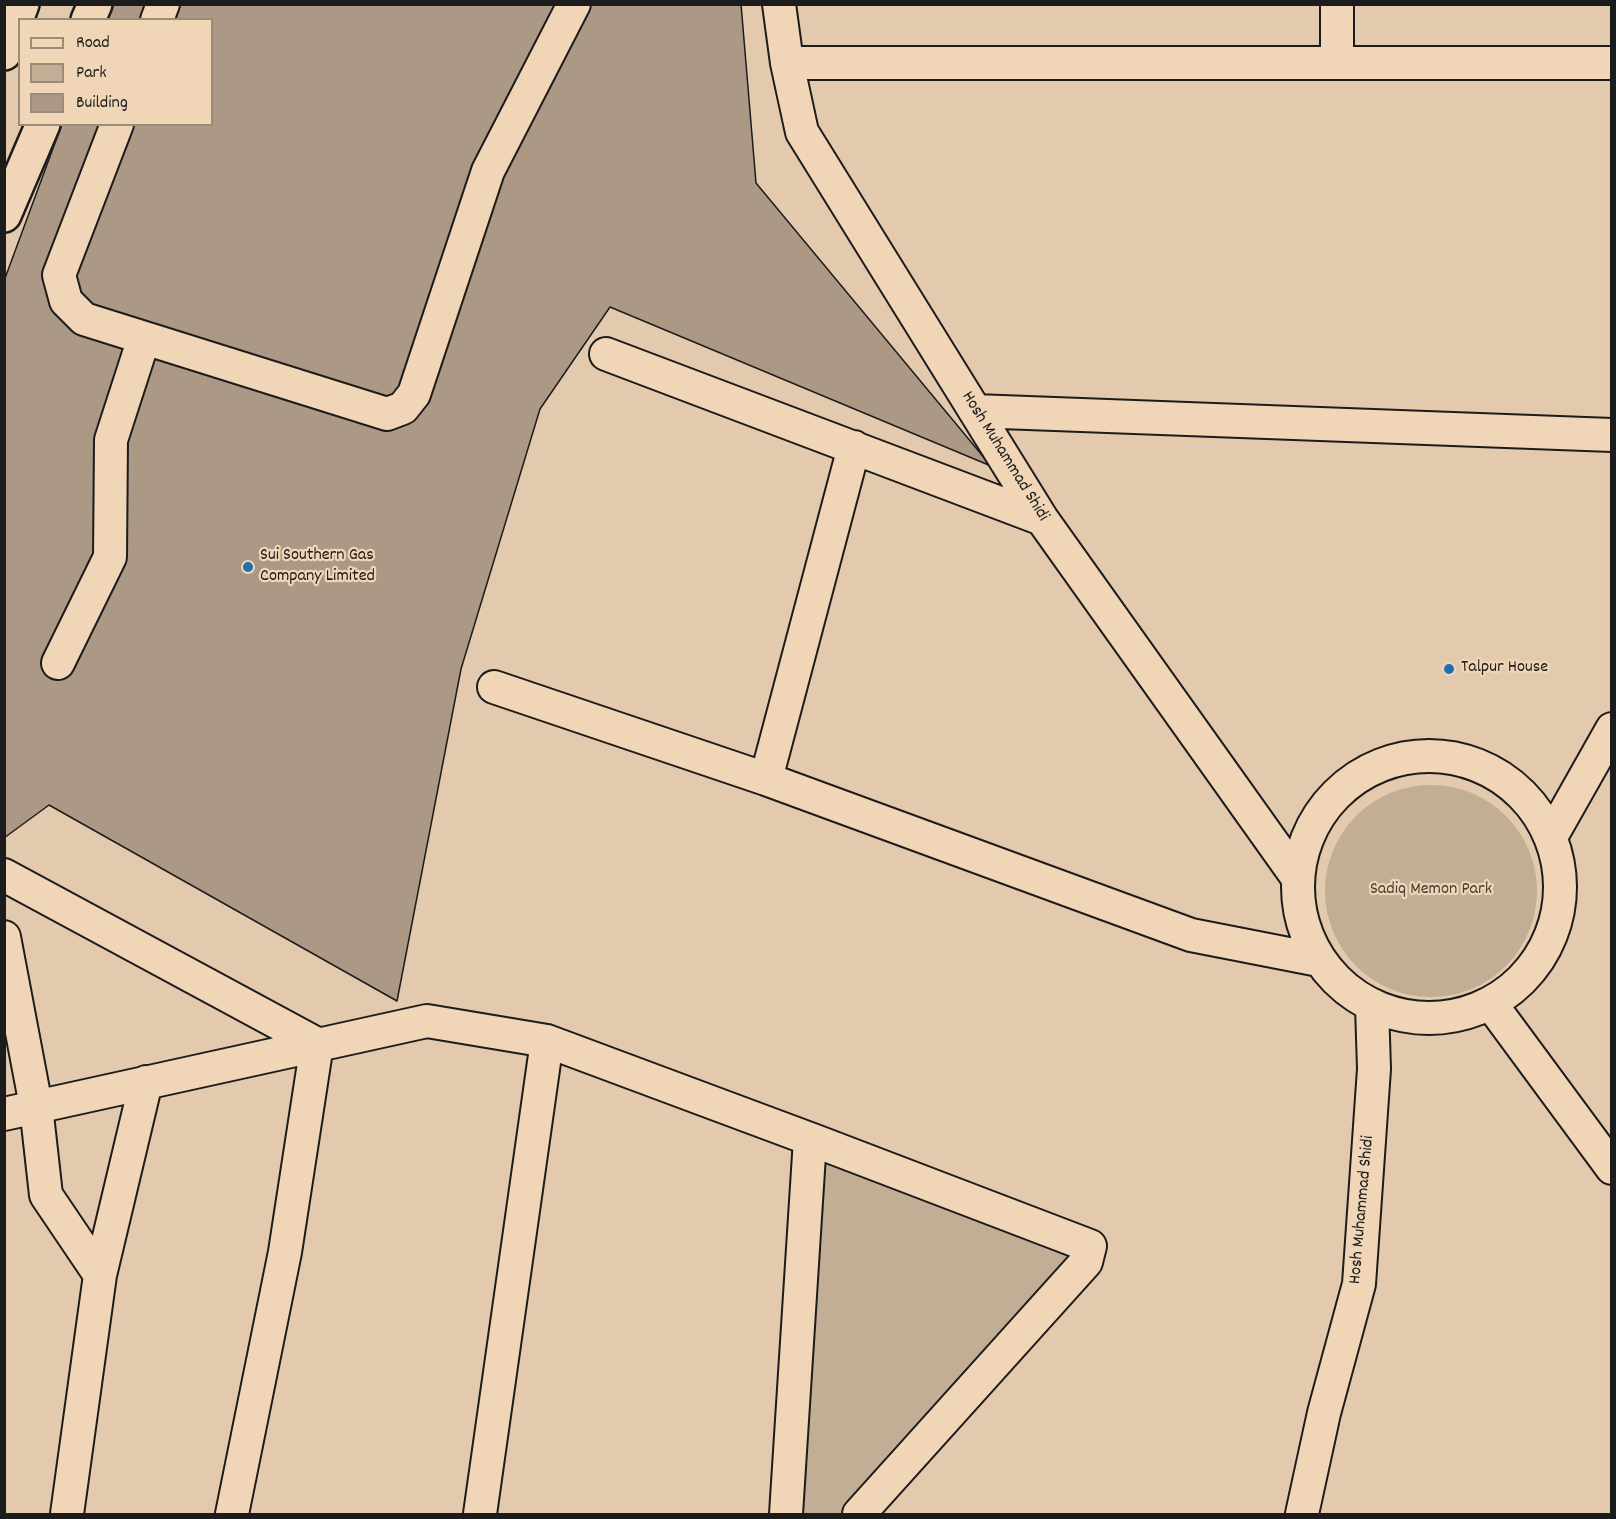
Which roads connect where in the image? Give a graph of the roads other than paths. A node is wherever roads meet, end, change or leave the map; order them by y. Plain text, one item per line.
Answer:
1 (22, 4) edge
2 (95, 4) edge
3 (574, 4) edge
4 (779, 4) edge
5 (1337, 4) edge
6 (89, 18) edge
7 (4, 53) edge
8 (787, 63) junction
9 (1337, 63) junction
10 (1611, 63) edge
11 (42, 126) edge
12 (116, 126) edge
13 (4, 215) edge
14 (144, 338) junction
15 (606, 354) dead end
16 (975, 411) junction
17 (1611, 435) edge
18 (854, 447) junction
19 (1042, 519) junction
20 (58, 663) dead end
21 (494, 687) dead end
22 (1611, 729) edge
23 (766, 779) junction
24 (1551, 837) junction
25 (4, 875) edge
26 (1297, 877) junction
27 (4, 937) edge
28 (1319, 960) junction
29 (1491, 1004) junction
30 (1372, 1006) junction
31 (547, 1041) junction
32 (317, 1044) junction
33 (146, 1082) junction
34 (36, 1106) junction
35 (4, 1114) edge
36 (810, 1139) junction
37 (1611, 1168) edge
38 (100, 1275) junction
39 (67, 1515) edge
40 (232, 1515) edge
41 (480, 1515) edge
42 (786, 1515) edge
43 (858, 1515) edge
44 (1302, 1515) edge

1 - 7 main road
2 - 6 main road
3 - 14 street
4 - 8 street, Hosh Muhammad Shidi
5 - 9 street
8 - 9 street
8 - 16 street, Hosh Muhammad Shidi
9 - 10 street
11 - 13 main road
12 - 14 street
14 - 20 street
15 - 18 street
16 - 17 street
16 - 19 street, Hosh Muhammad Shidi
18 - 19 street
18 - 23 street
19 - 26 street, Hosh Muhammad Shidi
21 - 23 street
22 - 24 street
23 - 28 street
24 - 26 street
24 - 29 street
25 - 32 street
26 - 28 street
27 - 34 street
28 - 30 street
29 - 30 street
29 - 37 street
30 - 44 street, Hosh Muhammad Shidi
31 - 32 street
31 - 36 street
31 - 41 street
32 - 33 street
32 - 40 street
33 - 34 street
33 - 38 street
34 - 35 street
34 - 38 street
36 - 42 street
36 - 43 street
38 - 39 street

